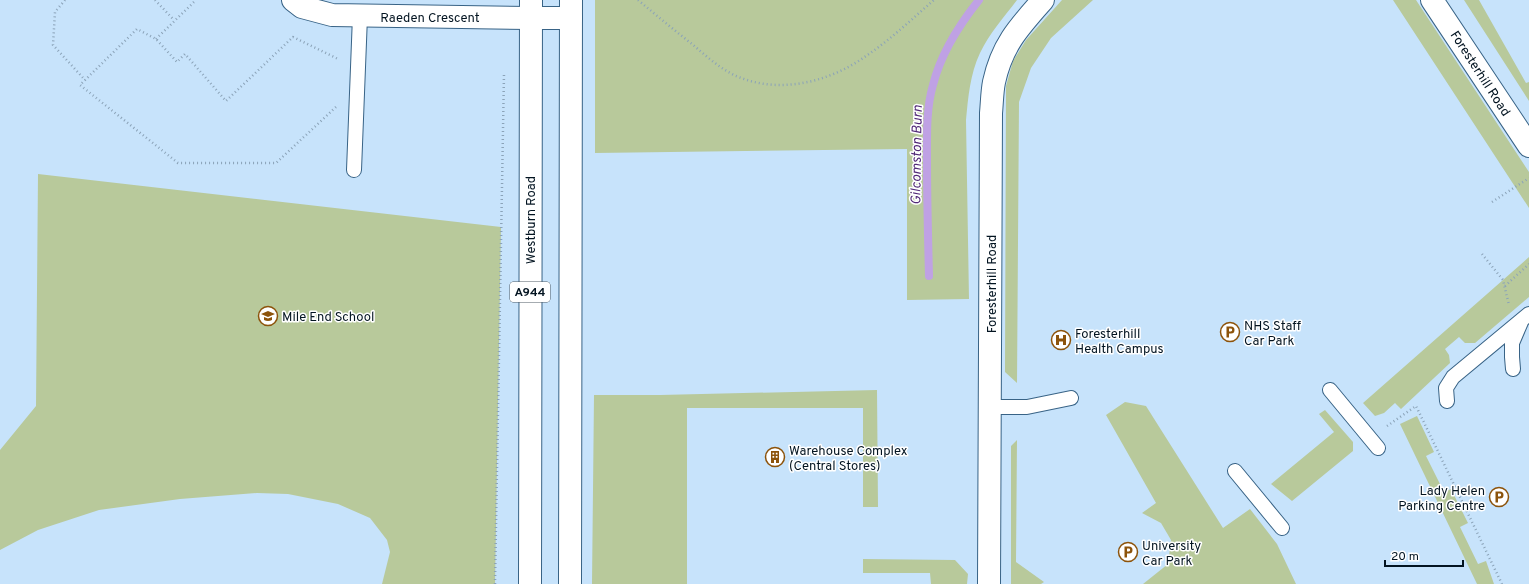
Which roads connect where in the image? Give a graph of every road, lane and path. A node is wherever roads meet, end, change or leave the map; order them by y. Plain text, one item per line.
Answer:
1 (65, 0) edge
2 (156, 0) edge
3 (196, 0) edge
4 (293, 0) edge
5 (638, 0) edge
6 (934, 0) edge
7 (1043, 0) edge
8 (1432, 0) edge
9 (531, 9) edge
10 (571, 9) edge
11 (360, 16) junction
12 (174, 21) junction
13 (156, 39) junction
14 (358, 68) junction
15 (504, 73) dead end
16 (85, 80) junction
17 (339, 104) dead end
18 (1529, 146) edge
19 (354, 170) dead end
20 (1529, 178) edge
21 (1492, 202) dead end
22 (1482, 254) dead end
23 (1529, 264) edge
24 (1505, 286) junction
25 (1522, 320) edge
26 (1513, 369) dead end
27 (1330, 390) dead end
28 (1071, 398) dead end
29 (1447, 401) dead end
30 (990, 407) junction
31 (1374, 443) joint
32 (1236, 471) dead end
33 (1282, 528) dead end
34 (495, 584) edge
35 (530, 584) edge
36 (570, 584) edge
37 (989, 584) edge
38 (1502, 584) edge

1 - 16 path
2 - 12 path
3 - 12 path
4 - 11 main road, Raeden Crescent
5 - 6 path
7 - 30 main road, Foresterhill Road
8 - 18 main road, Foresterhill Road
9 - 10 main road, Raeden Crescent
9 - 11 main road, Raeden Crescent
9 - 35 main road, Westburn Road / A944
10 - 36 main road
11 - 14 lane
12 - 13 path
13 - 14 path
13 - 16 path
14 - 19 lane
15 - 34 path
16 - 17 path
20 - 21 path
22 - 24 path
23 - 24 path
24 - 25 path
25 - 26 lane
25 - 29 lane
27 - 31 lane
28 - 30 lane
30 - 37 main road, Foresterhill Road
31 - 38 path
32 - 33 lane

